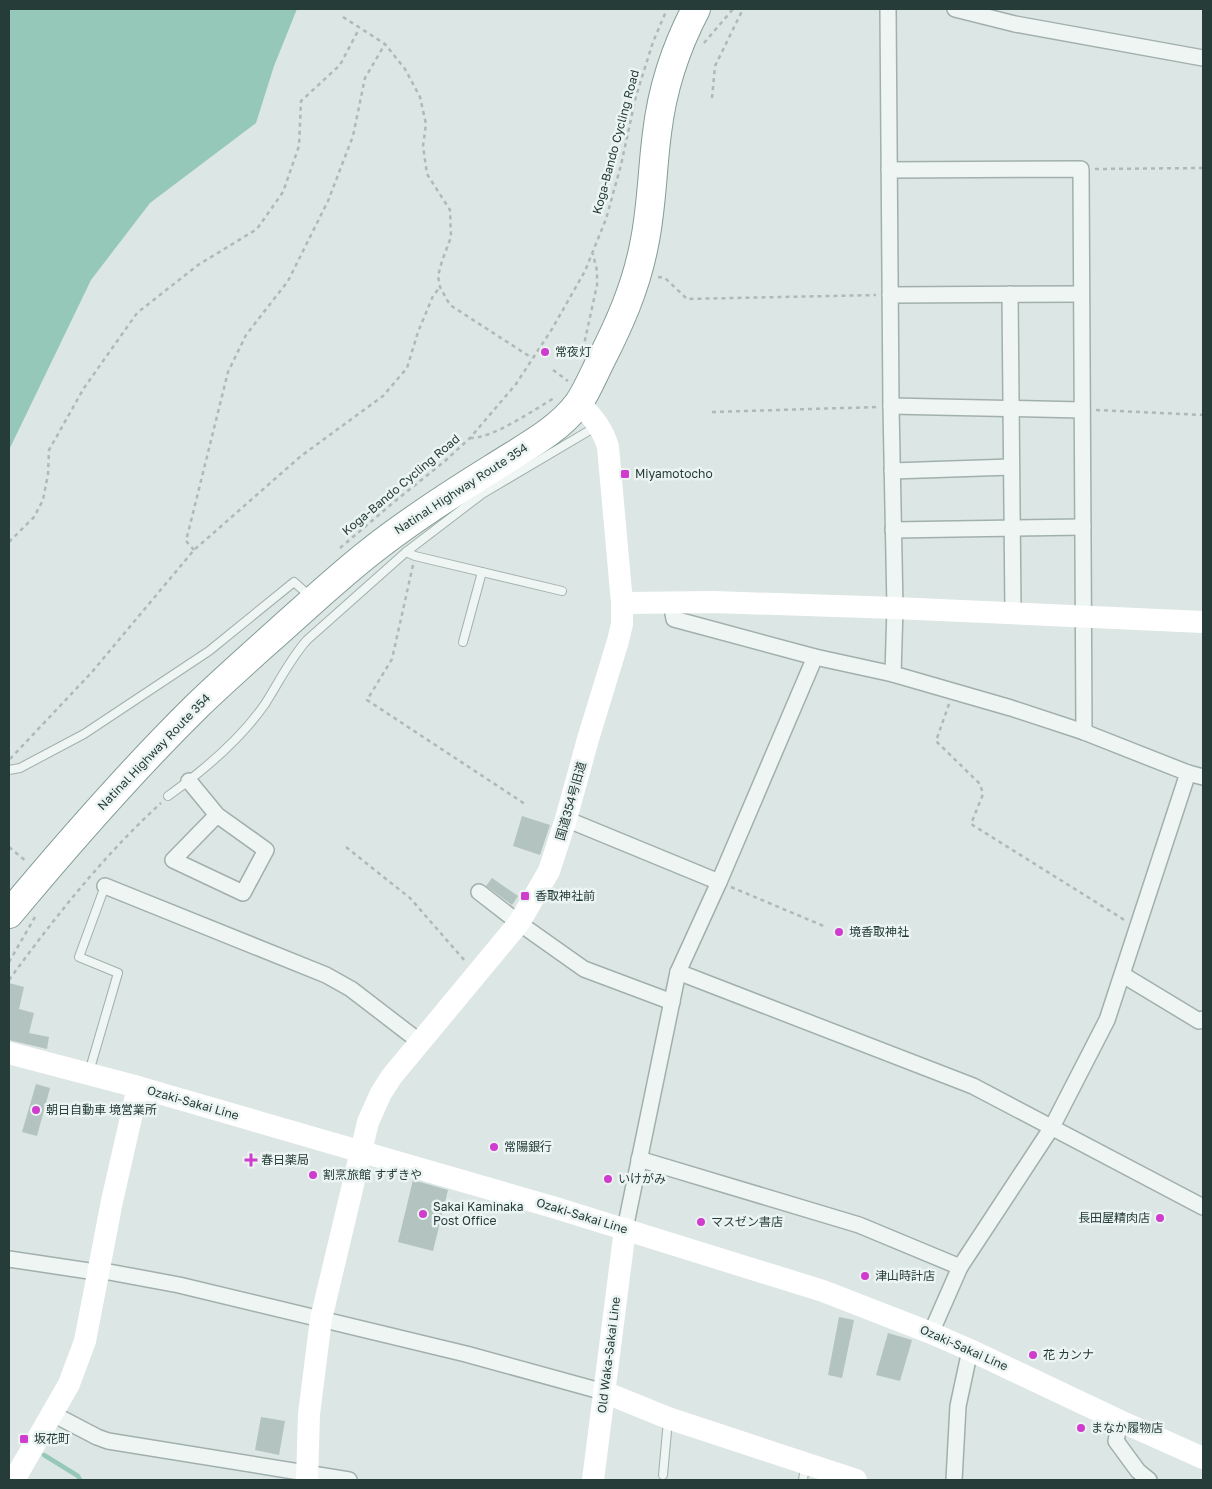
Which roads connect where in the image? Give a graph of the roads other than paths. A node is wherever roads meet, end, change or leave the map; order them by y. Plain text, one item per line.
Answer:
1 (710, 9) edge
2 (888, 9) edge
3 (955, 9) edge
4 (683, 14) edge
5 (1203, 58) edge
6 (889, 170) junction
7 (1010, 294) junction
8 (1081, 294) junction
9 (890, 295) junction
10 (568, 392) junction
11 (891, 406) junction
12 (1010, 408) junction
13 (1082, 410) junction
14 (599, 425) junction
15 (1011, 467) junction
16 (892, 471) junction
17 (1083, 527) junction
18 (1012, 528) junction
19 (893, 530) junction
20 (406, 552) junction
21 (482, 572) junction
22 (562, 591) dead end
23 (314, 600) junction
24 (671, 602) junction
25 (622, 603) junction
26 (895, 608) junction
27 (1012, 613) junction
28 (1084, 616) junction
29 (1203, 622) edge
30 (463, 642) dead end
31 (815, 657) junction
32 (893, 674) junction
33 (1084, 732) junction
34 (9, 770) edge
35 (1188, 773) junction
36 (1203, 777) edge
37 (189, 781) junction
38 (168, 796) road end
39 (218, 815) junction
40 (566, 819) junction
41 (719, 882) junction
42 (105, 886) joint
43 (479, 892) dead end
44 (9, 914) edge
45 (519, 923) junction
46 (678, 972) junction
47 (1123, 975) junction
48 (672, 1002) junction
49 (1203, 1019) edge
50 (420, 1042) junction
51 (9, 1053) edge
52 (88, 1074) junction
53 (138, 1087) junction
54 (1052, 1127) junction
55 (361, 1152) junction
56 (639, 1160) junction
57 (1203, 1208) edge
58 (624, 1229) junction
59 (9, 1259) edge
60 (960, 1267) junction
61 (100, 1271) junction
62 (321, 1319) junction
63 (931, 1333) junction
64 (970, 1350) junction
65 (604, 1392) junction
66 (53, 1414) junction
67 (668, 1418) junction
68 (1120, 1421) junction
69 (1203, 1458) edge
70 (804, 1472) edge
71 (663, 1475) dead end
72 (306, 1476) edge
73 (14, 1480) edge
74 (349, 1480) edge
75 (592, 1480) edge
76 (856, 1480) edge
77 (954, 1480) edge
78 (1149, 1480) edge

1 - 4 street
2 - 6 street
3 - 5 street
4 - 10 highway, Natinal Highway Route 354
6 - 8 street
6 - 9 street
7 - 8 street
7 - 9 street
7 - 12 street
8 - 13 street
9 - 11 street
10 - 14 street, 国道354号旧道
10 - 23 highway, Natinal Highway Route 354
11 - 12 street
11 - 16 street
12 - 13 street
12 - 15 street
13 - 17 street
14 - 20 lane
14 - 25 street, 国道354号旧道
15 - 16 street
15 - 18 street
16 - 19 street
17 - 18 street
17 - 28 street
18 - 19 street
18 - 27 street
19 - 26 street
20 - 21 lane
20 - 37 lane
21 - 22 lane
21 - 30 lane
23 - 34 lane
23 - 44 highway, Natinal Highway Route 354
24 - 25 street
24 - 26 street
24 - 31 street
25 - 40 street, 国道354号旧道
26 - 27 street
26 - 32 street
27 - 28 street
28 - 29 street
28 - 33 street
31 - 32 street
31 - 41 street
32 - 33 street
33 - 35 street
35 - 36 street
35 - 47 street
37 - 38 lane
37 - 39 street
39 - 39 street
40 - 41 street
40 - 45 street, 国道354号旧道
41 - 46 street
42 - 50 street
42 - 52 lane
43 - 45 street
45 - 48 street
45 - 50 street, 国道354号旧道
46 - 48 street
46 - 54 street
47 - 49 street
47 - 54 street
48 - 56 street
50 - 55 street, 国道354号旧道
51 - 52 street
52 - 53 street
53 - 55 street, Ozaki-Sakai Line
53 - 61 street, Ozaki-Sakai Line
54 - 57 street
54 - 60 street
55 - 58 street, Ozaki-Sakai Line
55 - 62 street, 国道354号旧道
56 - 58 street
56 - 60 street
58 - 63 street, Ozaki-Sakai Line
58 - 65 street, Old Waka-Sakai Line
59 - 61 street
60 - 63 street
61 - 62 street
61 - 66 street, Ozaki-Sakai Line
62 - 65 street
62 - 72 street, 国道354号旧道
63 - 64 street, Ozaki-Sakai Line
64 - 68 street, Ozaki-Sakai Line
64 - 77 street
65 - 67 street
65 - 75 street, Old Waka-Sakai Line
66 - 72 street
66 - 73 street, Ozaki-Sakai Line
67 - 70 street
67 - 71 lane
68 - 69 street, Ozaki-Sakai Line
68 - 78 street
70 - 76 street
72 - 74 street

